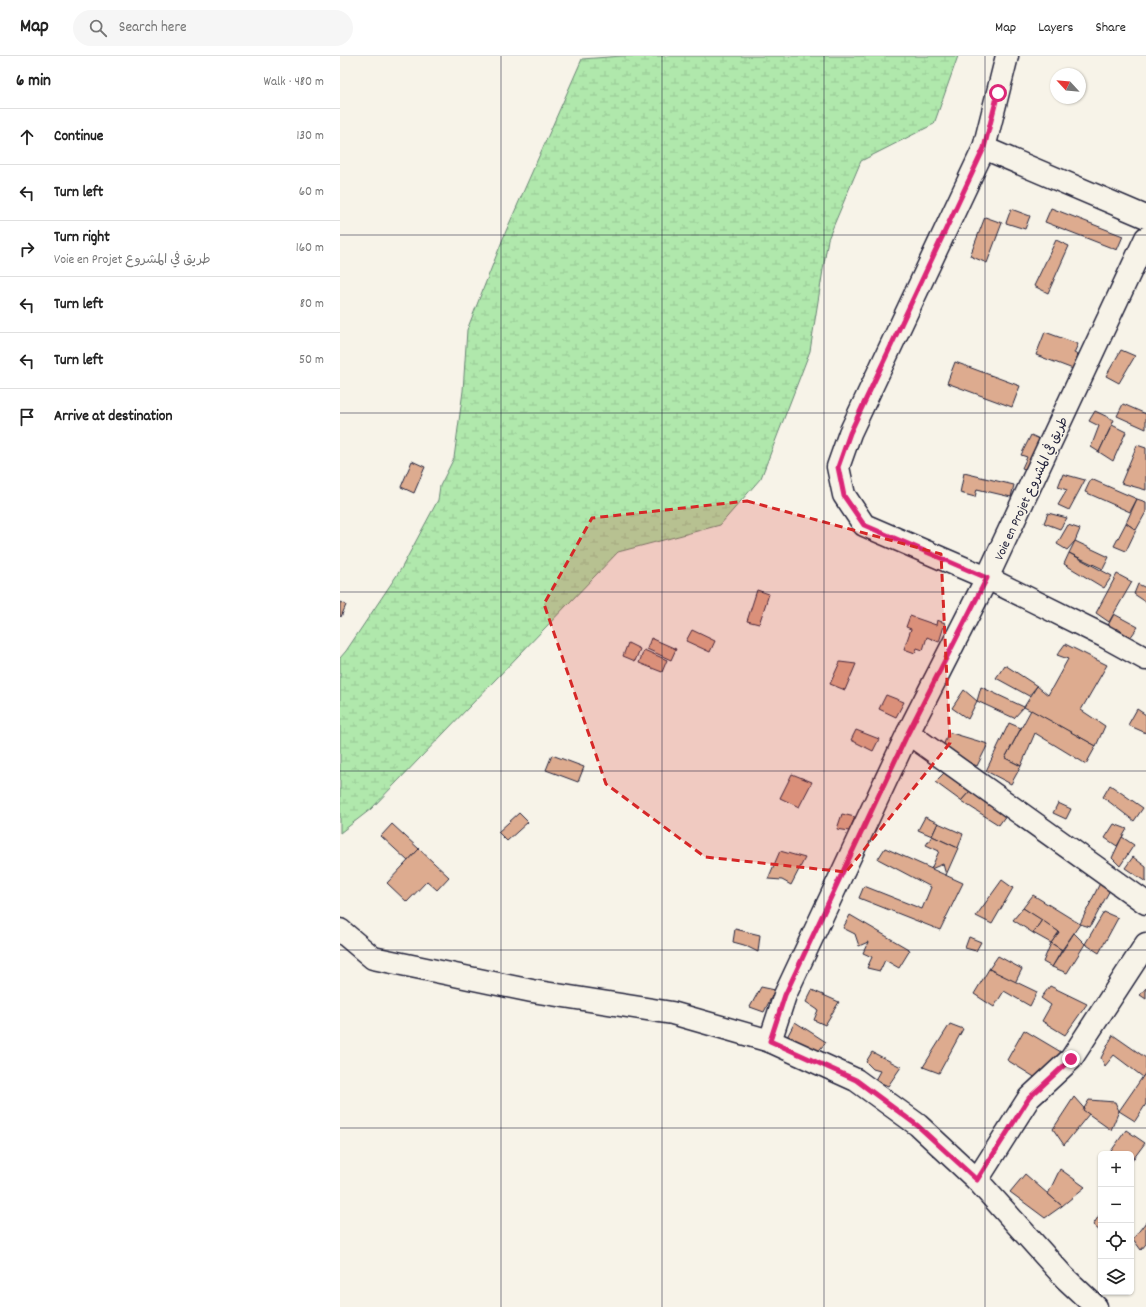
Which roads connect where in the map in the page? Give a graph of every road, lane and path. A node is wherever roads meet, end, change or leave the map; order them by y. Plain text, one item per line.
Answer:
1 (1007, 56) edge
2 (984, 148) junction
3 (1146, 217) edge
4 (1146, 238) edge
5 (1138, 279) edge
6 (987, 578) junction
7 (1146, 659) edge
8 (908, 733) junction
9 (1146, 903) edge
10 (340, 930) edge
11 (1146, 944) edge
12 (770, 1041) junction
13 (977, 1180) junction
14 (1096, 1307) edge

1 - 2 street
2 - 3 street
2 - 6 street
4 - 5 street, Voie en Projet طريق في المشروع
5 - 6 street, Voie en Projet طريق في المشروع
6 - 7 street
6 - 8 street, Voie en Projet طريق في المشروع
8 - 9 street
8 - 12 street, Voie en Projet طريق في المشروع
10 - 12 street
11 - 13 street
12 - 13 street
13 - 14 street

